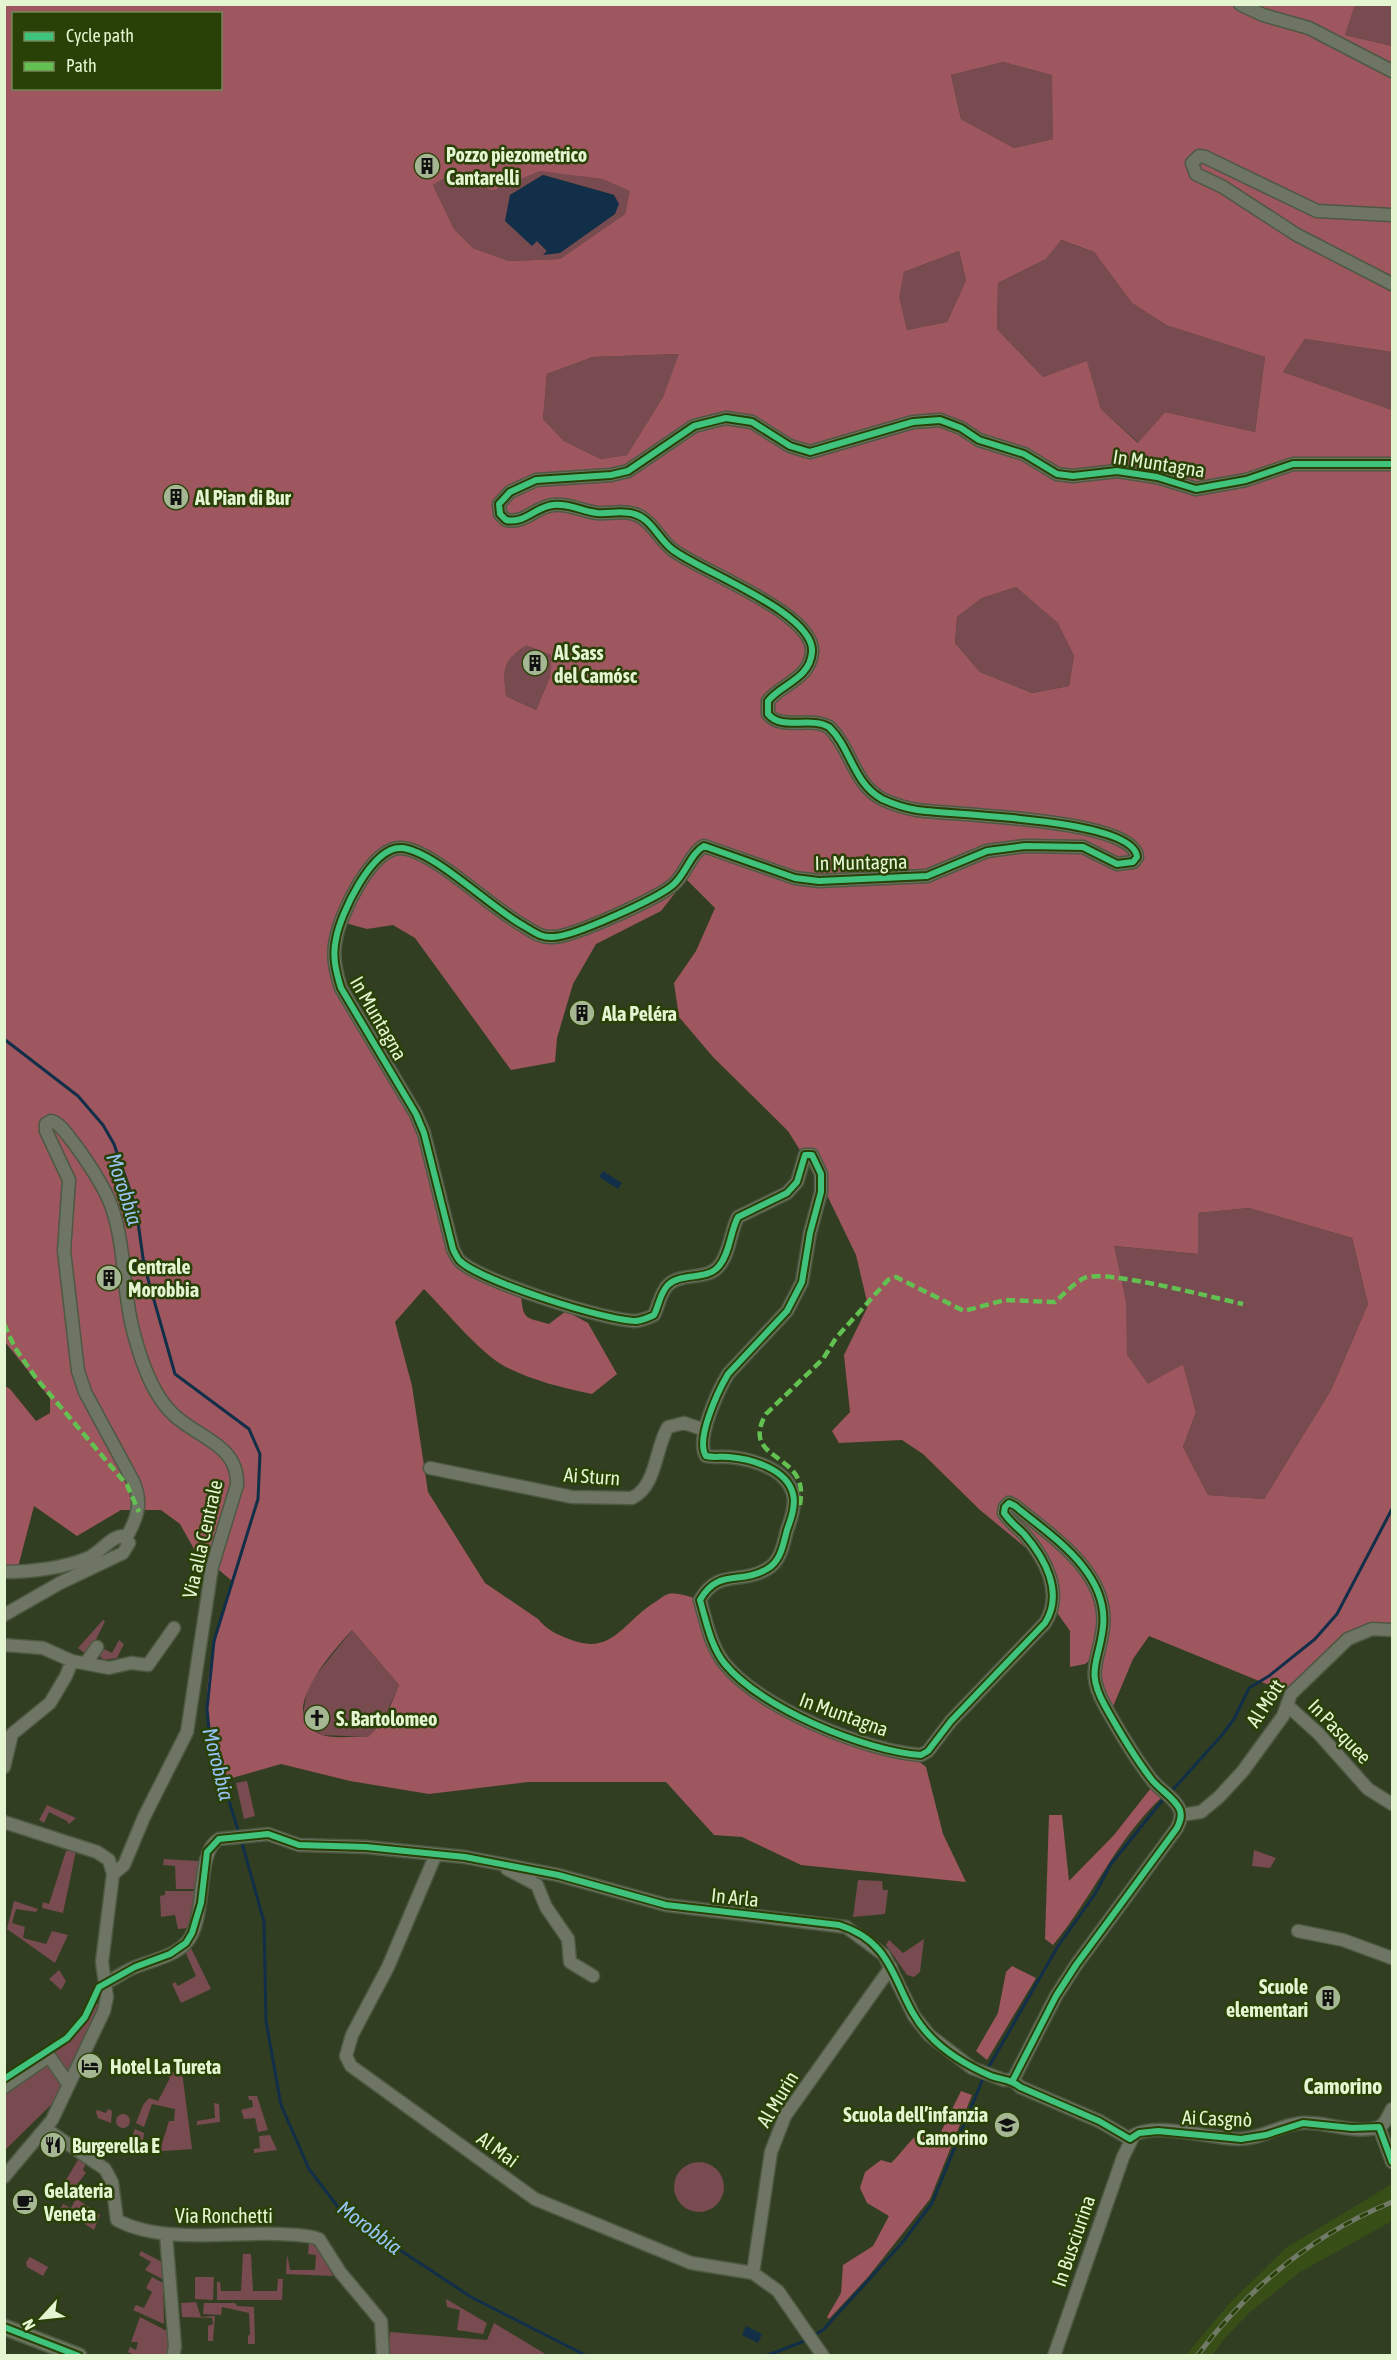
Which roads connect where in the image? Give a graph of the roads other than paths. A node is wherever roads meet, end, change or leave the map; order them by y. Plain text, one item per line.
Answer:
1 (1240, 4) edge
2 (1392, 71) edge
3 (1392, 215) edge
4 (1392, 284) edge
5 (1392, 464) edge
6 (705, 1430) junction
7 (429, 1468) dead end
8 (127, 1539) junction
9 (4, 1572) edge
10 (4, 1615) edge
11 (174, 1628) dead end
12 (1392, 1630) edge
13 (4, 1644) edge
14 (97, 1647) dead end
15 (72, 1661) junction
16 (86, 1664) junction
17 (1288, 1707) junction
18 (4, 1767) edge
19 (1392, 1804) edge
20 (1181, 1815) junction
21 (4, 1822) edge
22 (436, 1854) junction
23 (499, 1863) junction
24 (113, 1874) junction
25 (1298, 1931) dead end
26 (1392, 1958) edge
27 (891, 1967) junction
28 (593, 1976) dead end
29 (105, 1983) junction
30 (1013, 2080) junction
31 (69, 2085) junction
32 (4, 2088) edge
33 (1392, 2109) edge
34 (1379, 2127) junction
35 (45, 2129) junction
36 (1130, 2139) junction
37 (1392, 2162) edge
38 (4, 2177) edge
39 (166, 2234) junction
40 (753, 2273) junction
41 (4, 2327) edge
42 (56, 2352) edge
43 (79, 2355) edge
44 (173, 2355) edge
45 (383, 2355) edge
46 (823, 2355) edge
47 (1054, 2355) edge

1 - 2 street
3 - 4 street
5 - 6 street, In Muntagna
6 - 7 street, Ai Sturn
6 - 20 street, In Muntagna
8 - 9 street
8 - 10 street
8 - 24 street, Via alla Centrale
11 - 16 street
12 - 17 street, Al Mòtt
13 - 15 street
14 - 16 street
15 - 16 street
15 - 18 street
17 - 19 street, In Pasquee
17 - 20 street, Al Mòtt
20 - 30 street
21 - 24 street
22 - 23 street, In Arla
22 - 29 street, In Arla
22 - 40 street, Al Mai
23 - 27 street, In Arla
23 - 28 street
24 - 29 street, Via alla Centrale
25 - 26 street
27 - 30 street, In Arla
27 - 40 street, Al Murin
29 - 31 street, Via alla Centrale
30 - 36 street, In Arla
31 - 32 street
31 - 35 street, Via alla Centrale
33 - 34 street
34 - 36 street, Ai Casgnò
34 - 37 street
35 - 38 street, Via alla Centrale
35 - 39 street, Via Ronchetti
36 - 47 street, In Busciurina
39 - 44 street
39 - 45 street, Via Ronchetti
40 - 46 street, Al Mai
41 - 42 main road
42 - 43 main road

